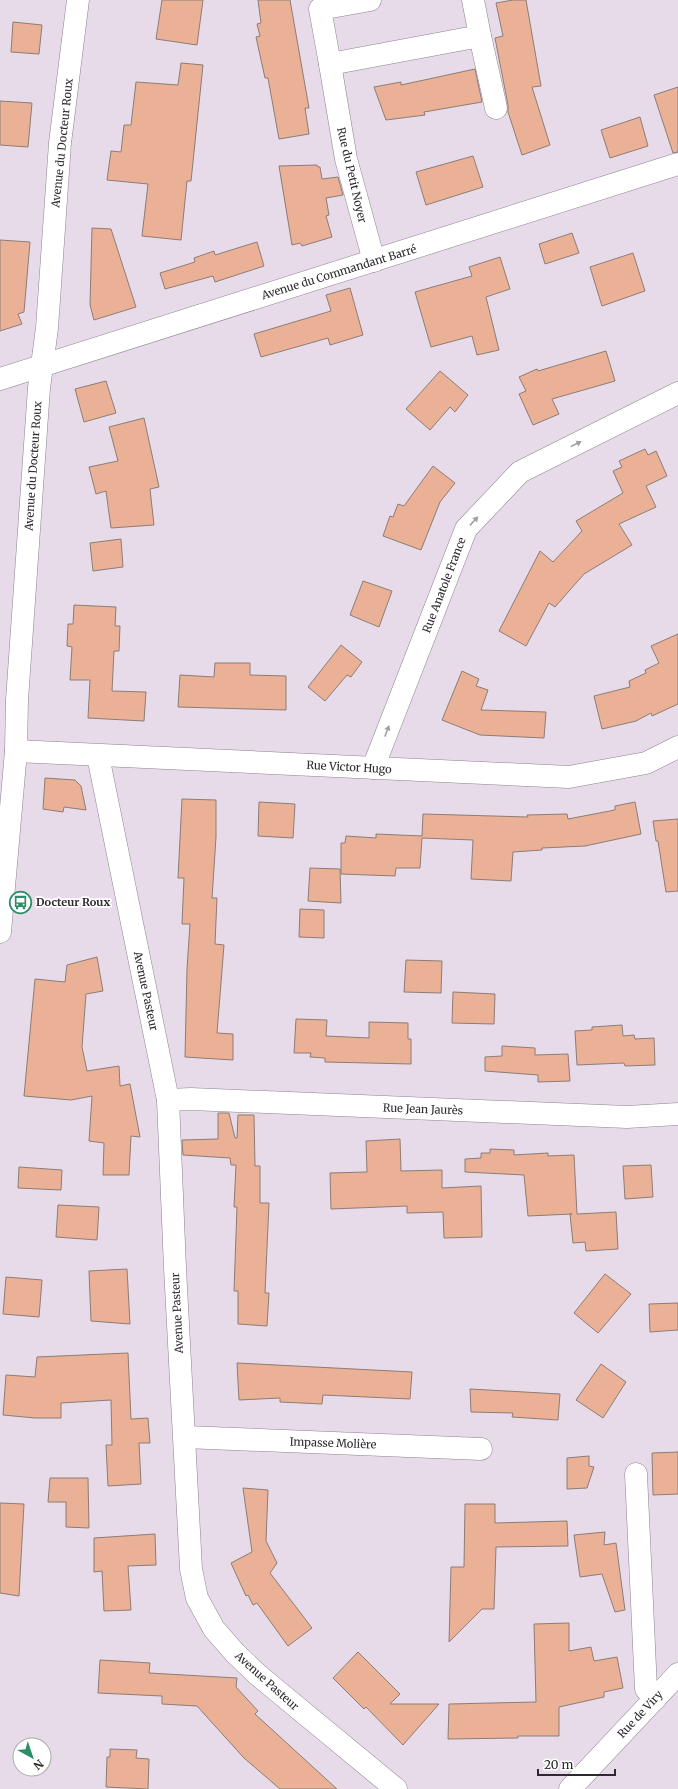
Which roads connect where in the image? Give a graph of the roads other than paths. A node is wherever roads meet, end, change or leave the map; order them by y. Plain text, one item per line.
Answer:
1 (78, 0) edge
2 (370, 0) edge
3 (474, 0) edge
4 (480, 36) junction
5 (330, 64) junction
6 (496, 108) dead end
7 (678, 164) edge
8 (374, 261) junction
9 (42, 366) junction
10 (0, 379) edge
11 (678, 393) edge
12 (678, 748) edge
13 (16, 752) junction
14 (98, 756) junction
15 (373, 768) junction
16 (5, 823) edge
17 (0, 932) edge
18 (168, 1100) junction
19 (678, 1114) edge
20 (185, 1437) junction
21 (480, 1449) dead end
22 (636, 1474) dead end
23 (678, 1674) edge
24 (655, 1699) junction
25 (396, 1789) edge
26 (570, 1789) edge

1 - 9 street, Avenue du Docteur Roux
2 - 5 street, Rue du Petit Noyer
3 - 4 street
4 - 5 street
4 - 6 street
5 - 8 street, Rue du Petit Noyer
7 - 8 street, Avenue du Commandant Barré
8 - 9 street, Avenue du Commandant Barré
9 - 10 street, Avenue du Commandant Barré
9 - 13 street, Avenue du Docteur Roux
15 -> 11 street, Rue Anatole France
12 - 15 street, Rue Victor Hugo
13 - 14 street, Rue Victor Hugo
13 - 16 street, Avenue du Docteur Roux
14 - 15 street, Rue Victor Hugo
14 - 18 street, Avenue Pasteur
16 - 17 street, Avenue du Docteur Roux
18 - 19 street, Rue Jean Jaurès
18 - 20 street, Avenue Pasteur
20 - 21 street, Impasse Molière
20 - 25 street, Avenue Pasteur
22 - 24 street
23 - 24 street, Rue de Viry
24 - 26 street, Rue de Viry

